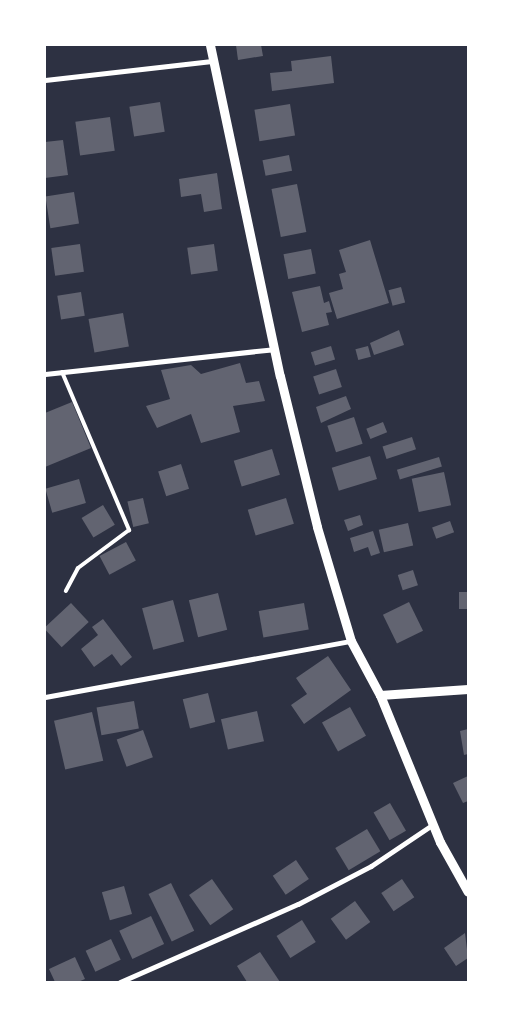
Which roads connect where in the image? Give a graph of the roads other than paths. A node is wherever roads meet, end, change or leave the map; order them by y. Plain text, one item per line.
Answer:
1 (210, 45) edge
2 (212, 61) junction
3 (45, 80) edge
4 (274, 348) junction
5 (62, 372) junction
6 (45, 374) edge
7 (66, 592) dead end
8 (351, 641) junction
9 (468, 689) edge
10 (380, 695) junction
11 (45, 697) edge
12 (432, 825) junction
13 (468, 892) edge
14 (120, 982) edge

1 - 2 street
2 - 3 street
2 - 4 street
4 - 5 street
4 - 8 street
5 - 6 street
5 - 7 lane
8 - 10 street
8 - 11 street
9 - 10 street
10 - 12 street
12 - 13 street
12 - 14 street

